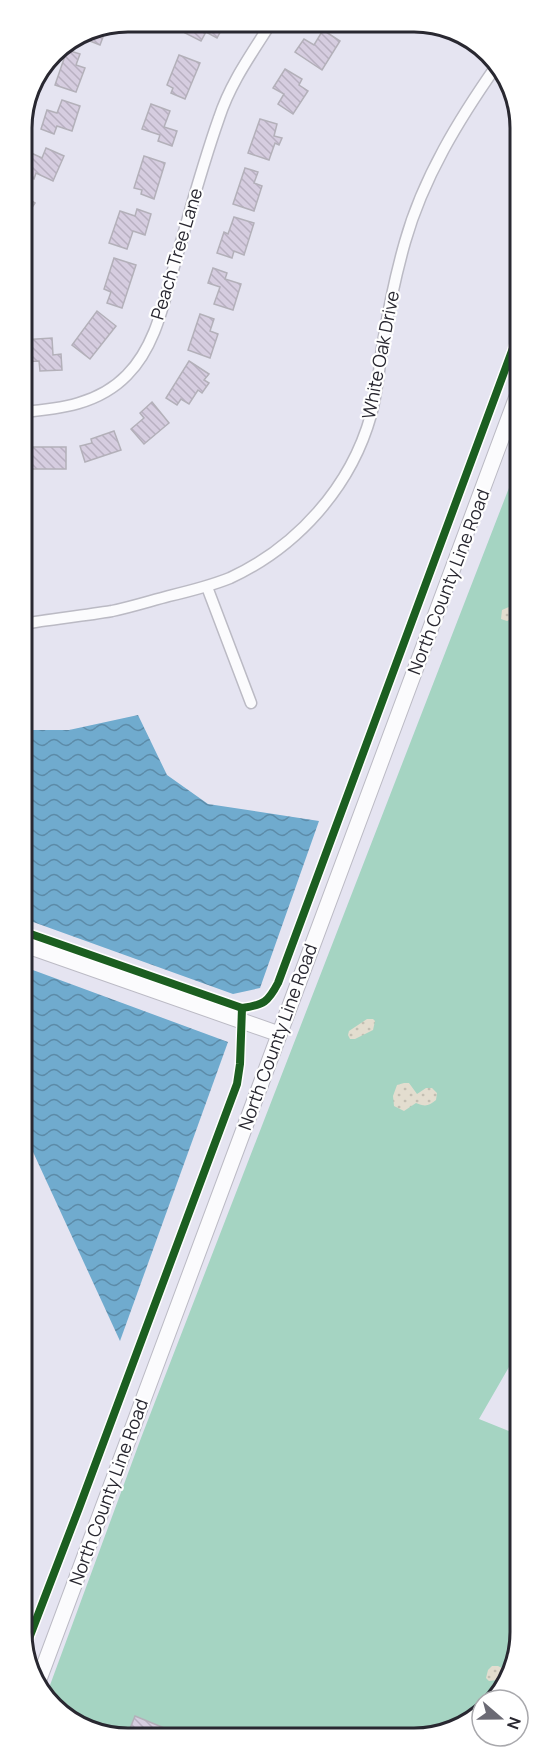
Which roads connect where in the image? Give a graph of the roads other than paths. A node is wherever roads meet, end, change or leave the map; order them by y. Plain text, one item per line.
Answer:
1 (265, 32) edge
2 (493, 71) edge
3 (32, 411) edge
4 (510, 415) edge
5 (207, 587) junction
6 (32, 622) edge
7 (250, 703) dead end
8 (32, 948) edge
9 (279, 1034) junction
10 (41, 1674) edge

1 - 3 street, Peach Tree Lane
2 - 5 street, White Oak Drive
4 - 9 street, North County Line Road
5 - 6 street, White Oak Drive
5 - 7 street
8 - 9 street
9 - 10 street, North County Line Road

